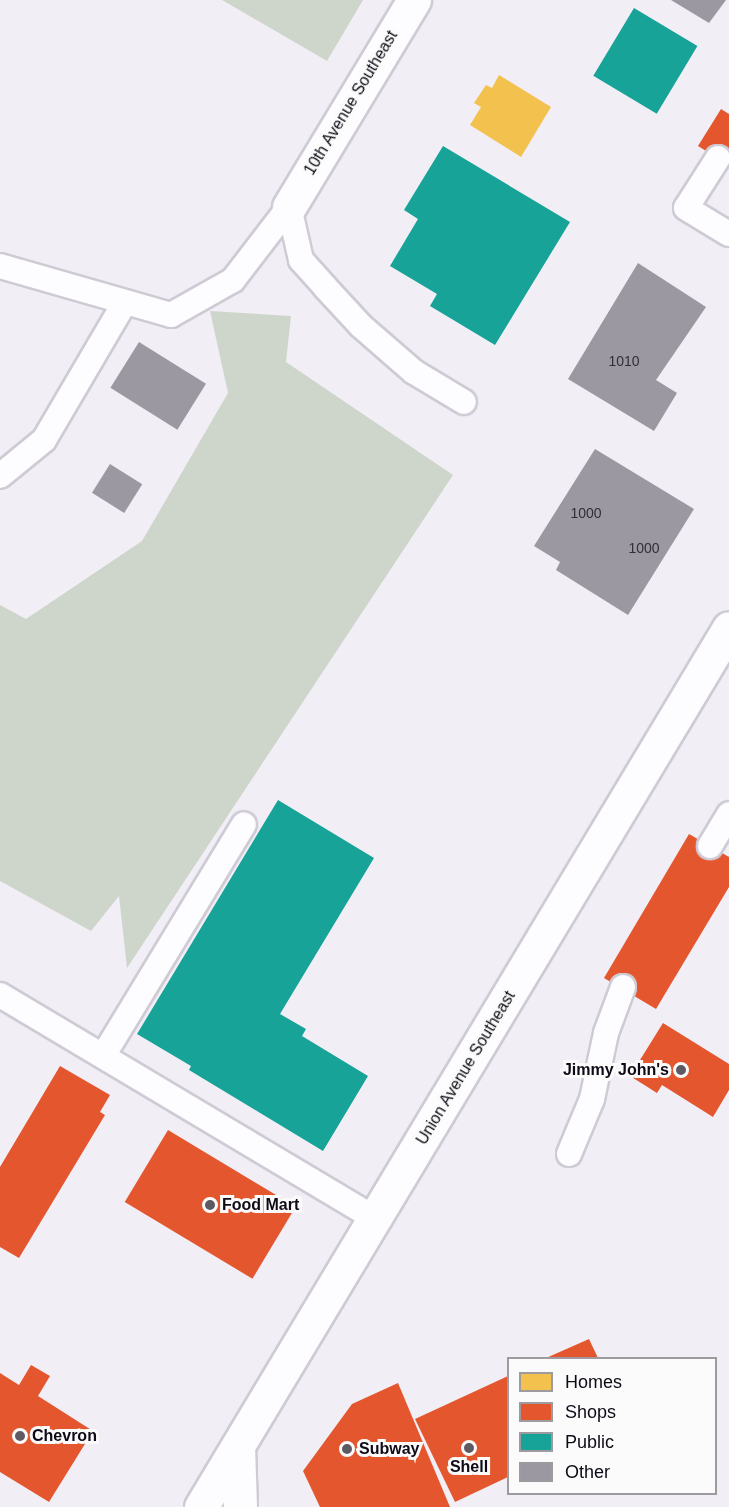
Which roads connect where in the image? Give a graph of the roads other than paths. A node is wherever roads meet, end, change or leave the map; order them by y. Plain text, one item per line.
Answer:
1 (414, 0) edge
2 (718, 158) dead end
3 (289, 207) junction
4 (729, 234) edge
5 (0, 266) edge
6 (125, 302) junction
7 (464, 402) dead end
8 (0, 476) edge
9 (729, 628) edge
10 (729, 814) edge
11 (244, 824) dead end
12 (710, 846) dead end
13 (623, 987) dead end
14 (0, 995) edge
15 (103, 1056) junction
16 (569, 1154) dead end
17 (376, 1219) junction
18 (238, 1446) junction
19 (201, 1507) edge
20 (240, 1507) edge

1 - 3 street, 10th Avenue Southeast
2 - 4 lane
3 - 6 lane
3 - 7 lane
5 - 6 lane
6 - 8 lane
9 - 17 street, Union Avenue Southeast
10 - 12 lane
11 - 15 lane
13 - 16 lane
14 - 15 lane
15 - 17 lane
17 - 18 street, Union Avenue Southeast
18 - 19 street, Union Avenue Southeast
18 - 20 street

